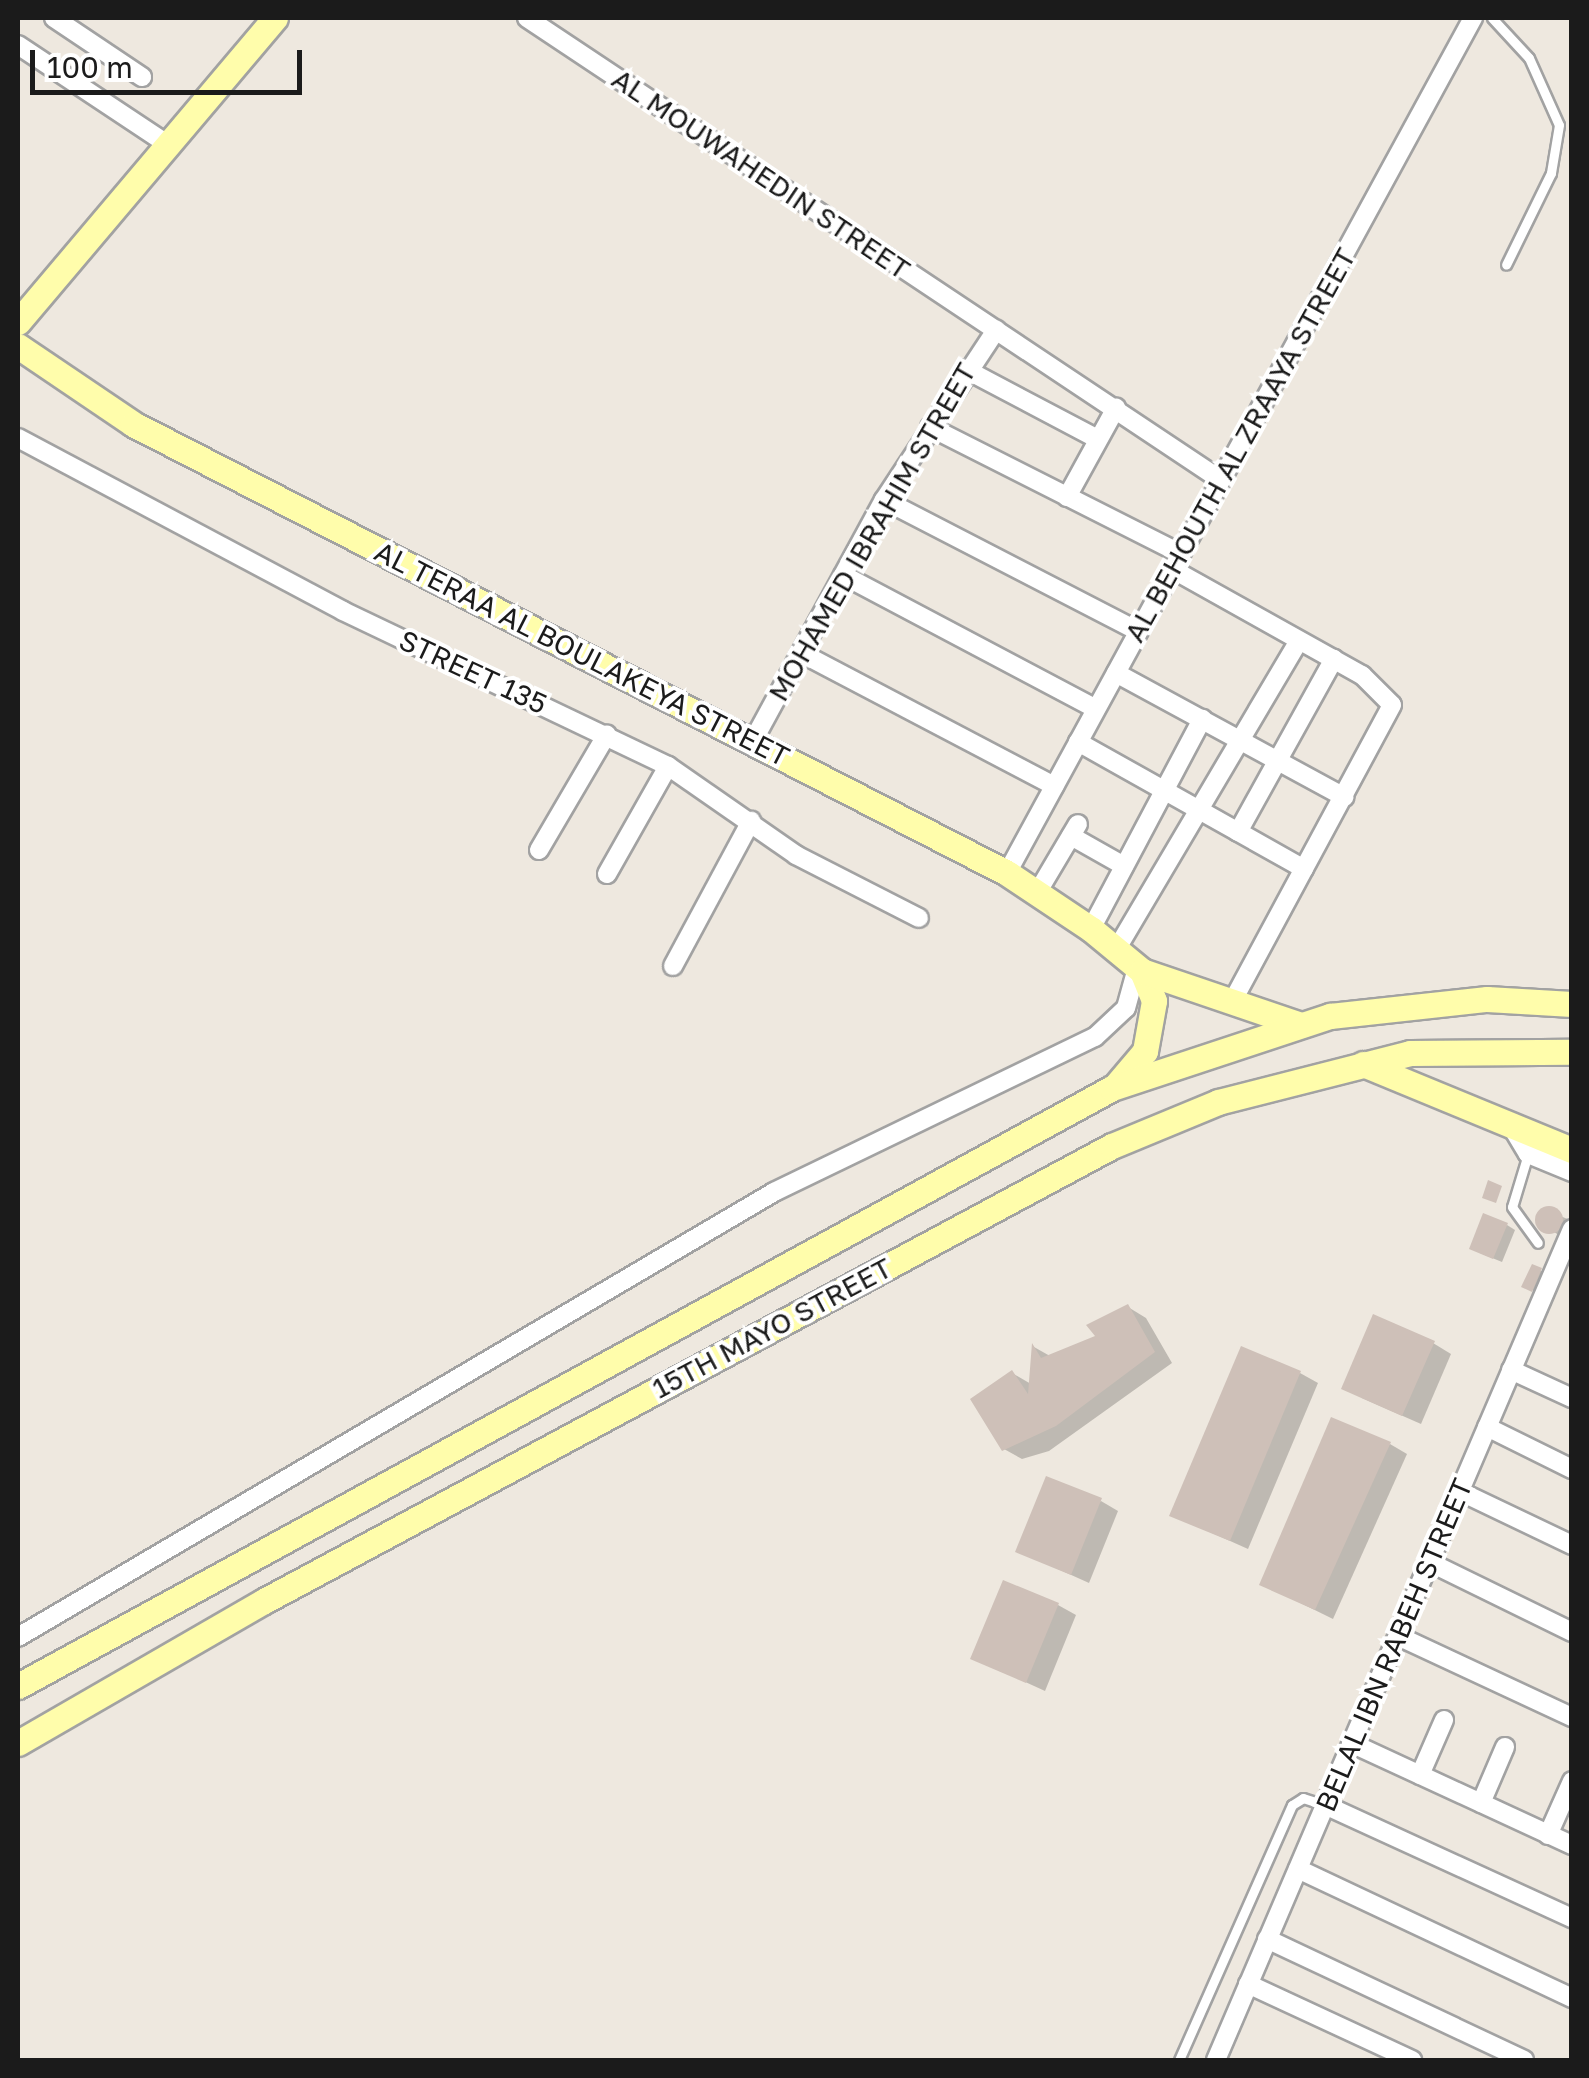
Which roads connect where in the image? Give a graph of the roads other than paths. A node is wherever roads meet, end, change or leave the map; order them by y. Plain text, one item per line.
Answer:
1 (54, 18) edge
2 (275, 18) edge
3 (527, 18) edge
4 (1474, 18) edge
5 (1492, 18) edge
6 (18, 44) edge
7 (142, 76) dead end
8 (167, 144) junction
9 (1506, 266) dead end
10 (18, 322) edge
11 (996, 330) junction
12 (18, 346) edge
13 (966, 369) junction
14 (1116, 408) junction
15 (930, 427) junction
16 (18, 438) edge
17 (1098, 440) junction
18 (1221, 480) junction
19 (1068, 496) junction
20 (884, 500) junction
21 (1176, 562) junction
22 (844, 575) junction
23 (1138, 631) junction
24 (1299, 641) junction
25 (800, 653) junction
26 (1334, 660) junction
27 (1116, 673) junction
28 (1096, 709) junction
29 (1202, 719) junction
30 (607, 734) junction
31 (752, 741) junction
32 (1078, 742) junction
33 (1243, 742) junction
34 (1278, 761) junction
35 (668, 766) junction
36 (1054, 786) junction
37 (1164, 791) junction
38 (1344, 797) junction
39 (1204, 813) junction
40 (750, 821) junction
41 (1238, 832) junction
42 (539, 850) dead end
43 (1124, 866) junction
44 (1304, 869) junction
45 (1006, 873) junction
46 (608, 874) dead end
47 (1037, 893) junction
48 (919, 918) dead end
49 (1090, 929) junction
50 (1116, 950) junction
51 (673, 966) dead end
52 (1140, 970) junction
53 (1232, 1002) junction
54 (1572, 1004) edge
55 (1298, 1024) junction
56 (1572, 1052) edge
57 (1363, 1064) junction
58 (1112, 1088) junction
59 (1510, 1124) junction
60 (1572, 1150) edge
61 (1528, 1154) junction
62 (1572, 1172) edge
63 (1572, 1229) edge
64 (1538, 1242) dead end
65 (1511, 1370) junction
66 (1572, 1398) edge
67 (1487, 1427) junction
68 (1572, 1470) edge
69 (1459, 1492) junction
70 (1572, 1545) edge
71 (1429, 1562) junction
72 (1572, 1632) edge
73 (1398, 1636) junction
74 (18, 1637) edge
75 (18, 1686) edge
76 (1572, 1717) edge
77 (1444, 1720) dead end
78 (1352, 1743) junction
79 (18, 1744) edge
80 (1506, 1747) dead end
81 (1420, 1775) junction
82 (1572, 1782) edge
83 (1480, 1803) junction
84 (1325, 1806) junction
85 (1548, 1834) junction
86 (1572, 1846) edge
87 (1298, 1869) junction
88 (1572, 1918) edge
89 (1268, 1939) junction
90 (1248, 1984) junction
91 (1572, 1998) edge
92 (1179, 2060) edge
93 (1218, 2060) edge
94 (1412, 2060) edge
95 (1524, 2060) edge

1 - 7 street
2 - 8 main road
3 - 11 street, AL MOUWAHEDIN STREET
4 - 18 street, AL BEHOUTH AL ZRAAYA STREET
5 - 9 lane
6 - 8 street
8 - 10 main road
11 - 13 street, MOHAMED IBRAHIM STREET
11 - 14 street, AL MOUWAHEDIN STREET
12 - 31 main road, AL TERAA AL BOULAKEYA STREET
13 - 15 street, MOHAMED IBRAHIM STREET
13 - 17 street
14 - 17 street
14 - 18 street, AL MOUWAHEDIN STREET
15 - 19 street
15 - 20 street, MOHAMED IBRAHIM STREET
16 - 30 street, STREET 135
17 - 19 street
18 - 21 street, AL BEHOUTH AL ZRAAYA STREET
19 - 21 street
20 - 22 street, MOHAMED IBRAHIM STREET
20 - 23 street
21 - 23 street, AL BEHOUTH AL ZRAAYA STREET
21 - 24 street
22 - 25 street, MOHAMED IBRAHIM STREET
22 - 28 street
23 - 27 street, AL BEHOUTH AL ZRAAYA STREET
24 - 26 street
24 - 33 street
25 - 31 street, MOHAMED IBRAHIM STREET
25 - 36 street
26 - 34 street
26 - 38 street
27 - 28 street, AL BEHOUTH AL ZRAAYA STREET
27 - 29 street
28 - 32 street, AL BEHOUTH AL ZRAAYA STREET
29 - 33 street
29 - 37 street
30 - 35 street, STREET 135
30 - 42 street
31 - 45 main road, AL TERAA AL BOULAKEYA STREET
32 - 36 street, AL BEHOUTH AL ZRAAYA STREET
32 - 37 street
33 - 34 street
33 - 39 street
34 - 38 street
34 - 41 street
35 - 40 street, STREET 135
35 - 46 street
36 - 45 street, AL BEHOUTH AL ZRAAYA STREET
37 - 39 street
37 - 43 street
38 - 44 street
39 - 41 street
39 - 50 street
40 - 48 street, STREET 135
40 - 51 street
41 - 44 street
43 - 47 street
43 - 49 street
44 - 53 street
45 - 47 main road, AL TERAA AL BOULAKEYA STREET
47 - 49 main road, AL TERAA AL BOULAKEYA STREET
49 - 50 main road, AL TERAA AL BOULAKEYA STREET
50 - 52 main road, AL TERAA AL BOULAKEYA STREET
52 - 53 main road, AL TERAA AL BOULAKEYA STREET
52 - 58 main road
52 - 74 street
53 - 55 main road, AL TERAA AL BOULAKEYA STREET
54 - 55 main road, 15TH MAYO STREET
55 - 58 main road, 15TH MAYO STREET
56 - 57 main road, 15TH MAYO STREET
57 - 59 main road
57 - 79 main road, 15TH MAYO STREET
58 - 75 main road, 15TH MAYO STREET
59 - 60 main road
59 - 61 street
61 - 62 street
61 - 64 lane
63 - 65 street, BELAL IBN RABEH STREET
65 - 66 street
65 - 67 street, BELAL IBN RABEH STREET
67 - 68 street
67 - 69 street, BELAL IBN RABEH STREET
69 - 70 street
69 - 71 street, BELAL IBN RABEH STREET
71 - 72 street
71 - 73 street, BELAL IBN RABEH STREET
73 - 76 street
73 - 78 street, BELAL IBN RABEH STREET
77 - 81 street
78 - 81 street
78 - 84 street, BELAL IBN RABEH STREET
80 - 83 street
81 - 83 street
82 - 85 street
83 - 85 street
84 - 87 street, BELAL IBN RABEH STREET
84 - 88 street
84 - 92 lane
85 - 86 street
87 - 89 street, BELAL IBN RABEH STREET
87 - 91 street
89 - 90 street, BELAL IBN RABEH STREET
89 - 95 street
90 - 93 street, BELAL IBN RABEH STREET
90 - 94 street

